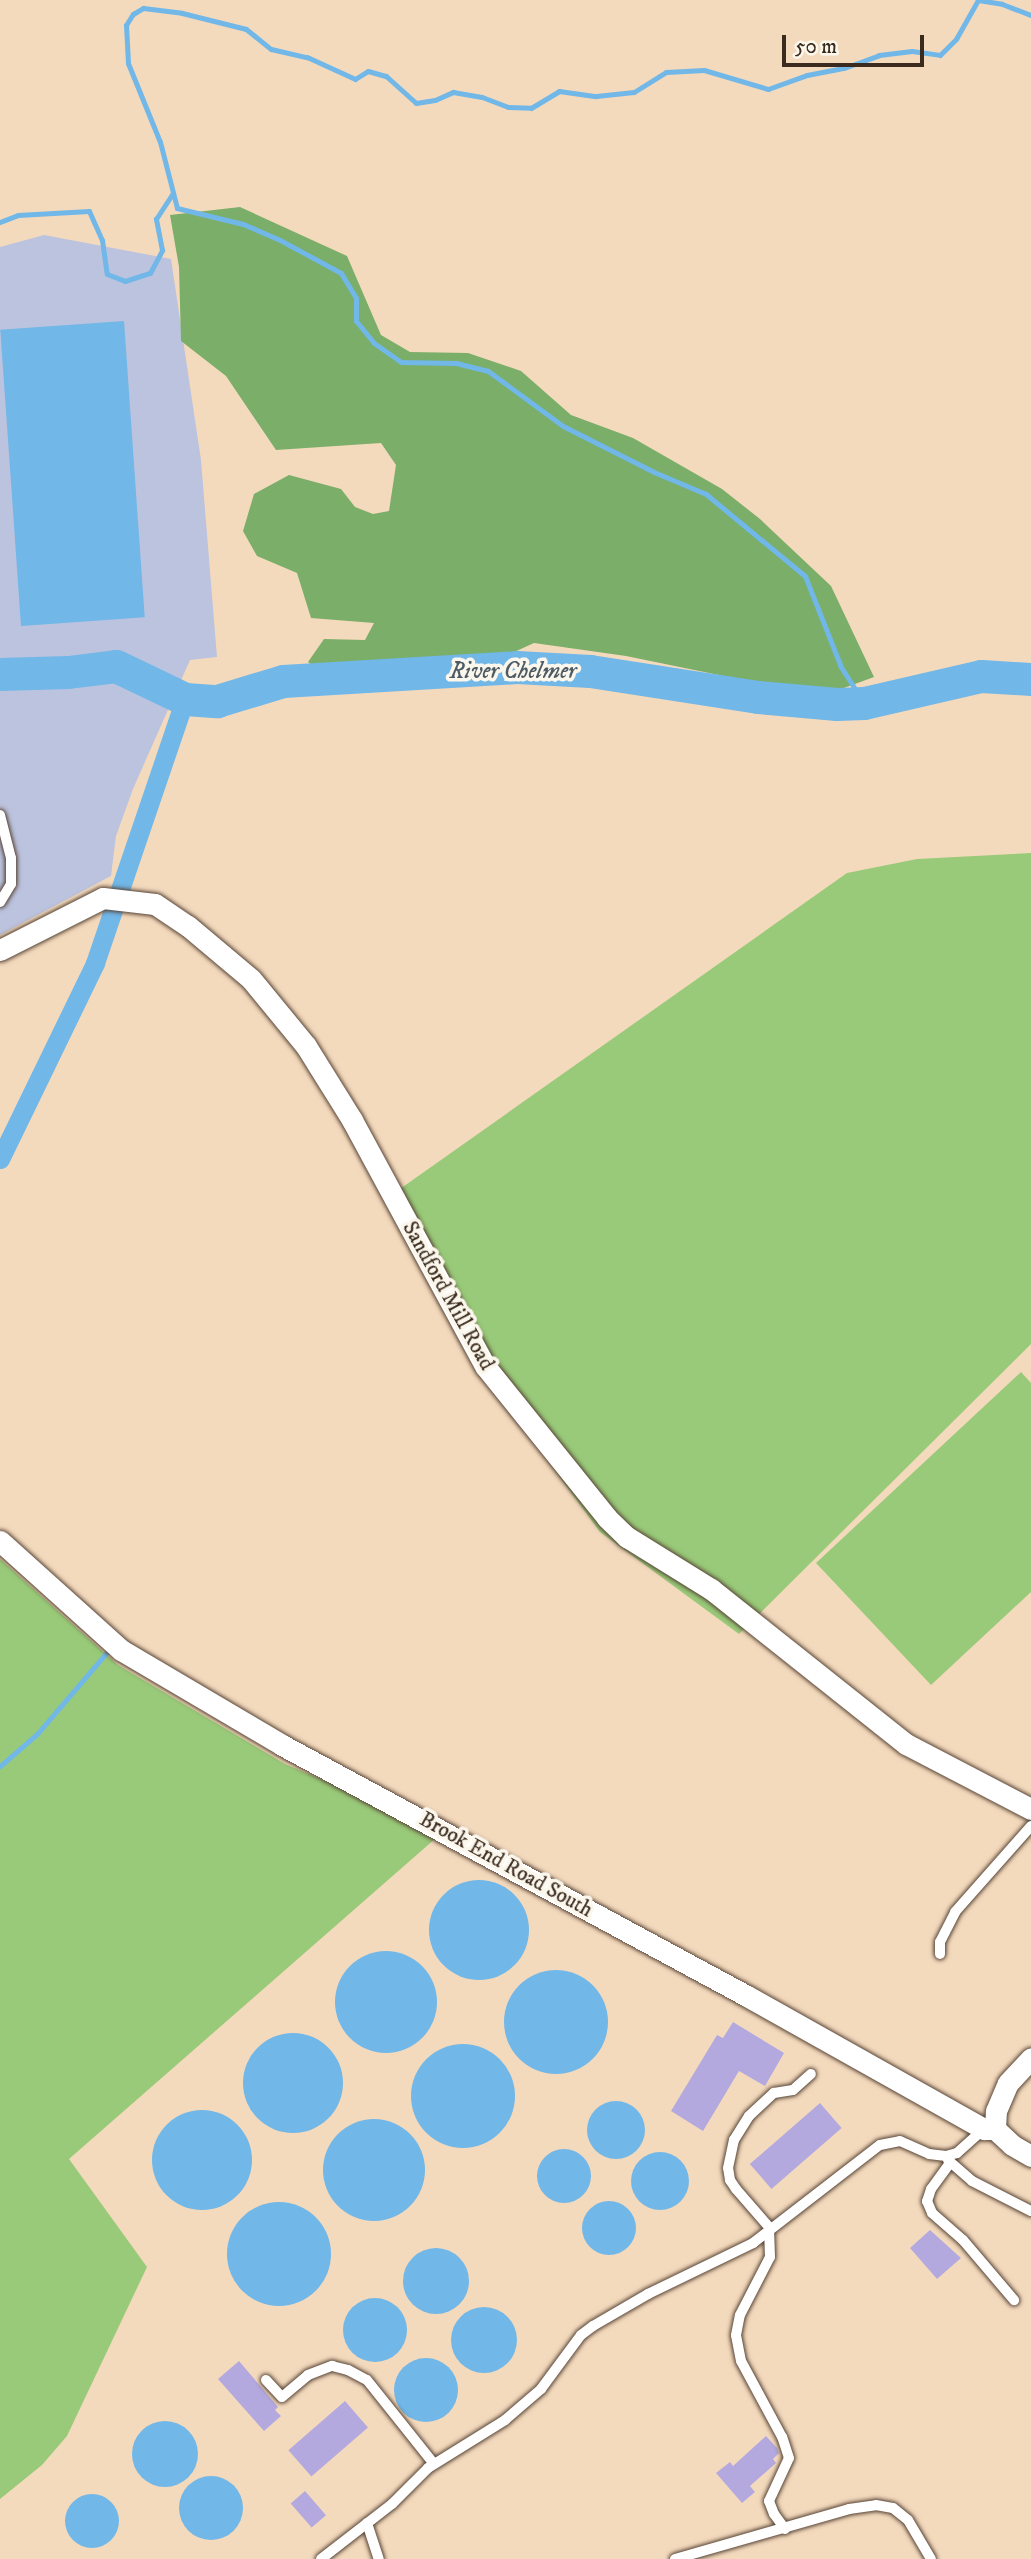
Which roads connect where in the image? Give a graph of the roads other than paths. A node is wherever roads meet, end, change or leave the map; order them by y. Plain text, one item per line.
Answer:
1 (0, 815) edge
2 (0, 902) edge
3 (0, 950) edge
4 (0, 1541) edge
5 (1031, 1809) edge
6 (1031, 1826) edge
7 (940, 1954) dead end
8 (1031, 2059) edge
9 (811, 2074) dead end
10 (989, 2129) junction
11 (1031, 2156) edge
12 (948, 2159) junction
13 (1031, 2211) edge
14 (769, 2227) junction
15 (1014, 2300) dead end
16 (267, 2380) dead end
17 (434, 2464) junction
18 (367, 2523) junction
19 (785, 2529) junction
20 (376, 2546) junction
21 (321, 2559) edge
22 (379, 2559) edge
23 (389, 2559) edge
24 (675, 2559) edge
25 (931, 2559) edge

1 - 2 lane
3 - 5 street, Sandford Mill Road
4 - 10 street, Brook End Road South
6 - 7 lane
8 - 10 street
9 - 14 lane
10 - 11 street, Brook End Road South
10 - 12 lane
12 - 13 lane
12 - 14 lane
12 - 15 lane
14 - 17 lane
14 - 19 lane
16 - 17 lane
17 - 18 lane
18 - 20 lane
18 - 21 lane
19 - 24 lane
19 - 25 lane
20 - 22 lane
20 - 23 lane

